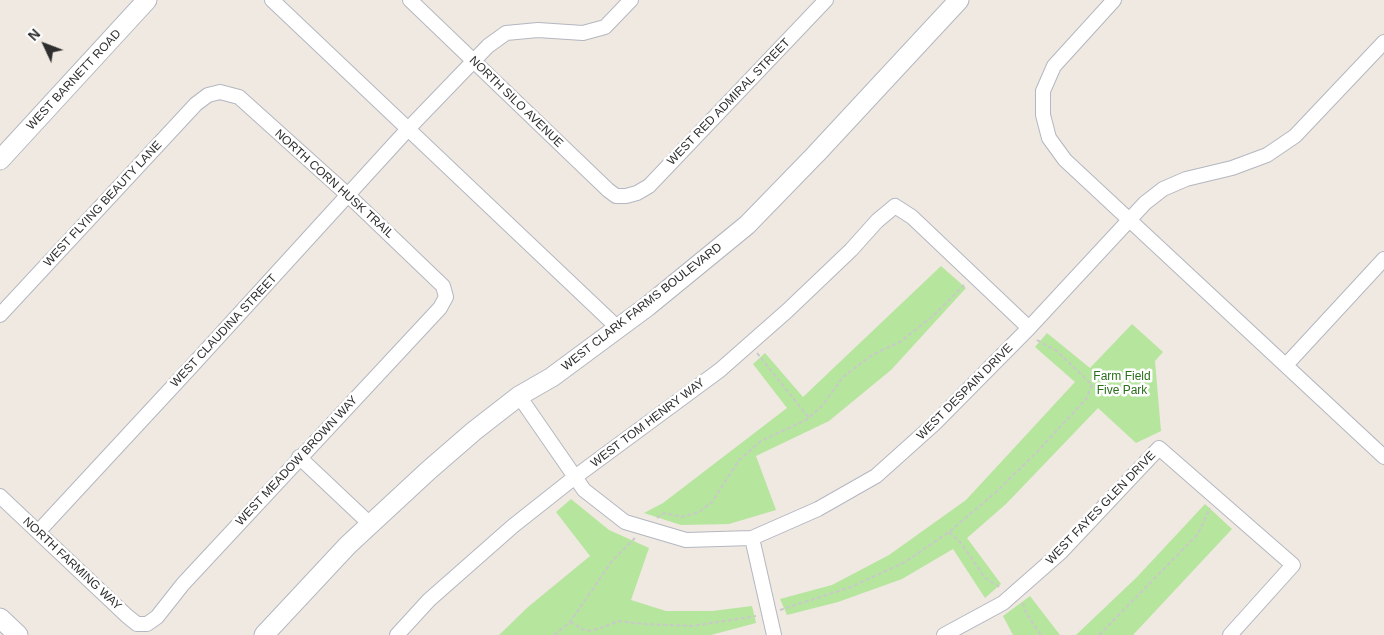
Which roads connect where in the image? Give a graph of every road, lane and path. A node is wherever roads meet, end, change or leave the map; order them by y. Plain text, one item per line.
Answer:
1 (147, 0) edge
2 (272, 0) edge
3 (410, 0) edge
4 (631, 0) edge
5 (826, 0) edge
6 (959, 0) edge
7 (1114, 0) edge
8 (1384, 42) edge
9 (474, 61) junction
10 (208, 95) joint
11 (408, 130) junction
12 (0, 160) edge
13 (349, 196) junction
14 (626, 196) joint
15 (1130, 220) junction
16 (1384, 259) edge
17 (973, 275) junction
18 (446, 297) joint
19 (0, 315) edge
20 (618, 328) junction
21 (1026, 330) junction
22 (749, 344) junction
23 (1286, 365) junction
24 (519, 396) junction
25 (809, 418) junction
26 (300, 457) junction
27 (1384, 457) edge
28 (575, 477) junction
29 (0, 496) edge
30 (1216, 497) junction
31 (370, 524) junction
32 (644, 528) junction
33 (38, 532) junction
34 (949, 532) junction
35 (752, 538) junction
36 (1018, 589) junction
37 (769, 614) junction
38 (0, 618) edge
39 (570, 622) junction
40 (147, 624) joint
41 (18, 635) edge
42 (264, 635) edge
43 (397, 635) edge
44 (554, 635) edge
45 (774, 635) edge
46 (944, 635) edge
47 (1042, 635) edge
48 (1099, 635) edge
49 (1230, 635) edge

1 - 12 street, WEST BARNETT ROAD
2 - 11 street
3 - 9 street, NORTH SILO AVENUE
4 - 9 street, WEST CLAUDINA STREET
5 - 14 street, WEST RED ADMIRAL STREET
6 - 20 street, WEST CLARK FARMS BOULEVARD
7 - 15 street
8 - 15 street, WEST DESPAIN DRIVE
9 - 11 street, WEST CLAUDINA STREET
9 - 14 street, NORTH SILO AVENUE
10 - 13 street, NORTH CORN HUSK TRAIL
10 - 19 street, WEST FLYING BEAUTY LANE
11 - 13 street, WEST CLAUDINA STREET
11 - 20 street
13 - 18 street, NORTH CORN HUSK TRAIL
13 - 33 street, WEST CLAUDINA STREET
15 - 21 street, WEST DESPAIN DRIVE
15 - 23 street
16 - 23 street
17 - 21 street
17 - 22 street, WEST TOM HENRY WAY
17 - 25 path
18 - 26 street, WEST MEADOW BROWN WAY
20 - 24 street, WEST CLARK FARMS BOULEVARD
21 - 34 path
21 - 35 street, WEST DESPAIN DRIVE
22 - 25 path
22 - 28 street, WEST TOM HENRY WAY
23 - 27 street
24 - 28 street, WEST DESPAIN DRIVE
24 - 31 street, WEST CLARK FARMS BOULEVARD
25 - 32 path
26 - 31 street
26 - 40 street, WEST MEADOW BROWN WAY
28 - 32 street, WEST DESPAIN DRIVE
28 - 43 street, WEST TOM HENRY WAY
29 - 33 street, NORTH FARMING WAY
30 - 36 street, WEST FAYES GLEN DRIVE
30 - 48 path
30 - 49 street
31 - 42 street, WEST CLARK FARMS BOULEVARD
32 - 35 street, WEST DESPAIN DRIVE
32 - 39 path
33 - 40 street, NORTH FARMING WAY
34 - 36 path
34 - 37 path
35 - 37 street
36 - 46 street, WEST FAYES GLEN DRIVE
36 - 47 path
37 - 39 path
37 - 45 street
38 - 41 street
39 - 44 path

